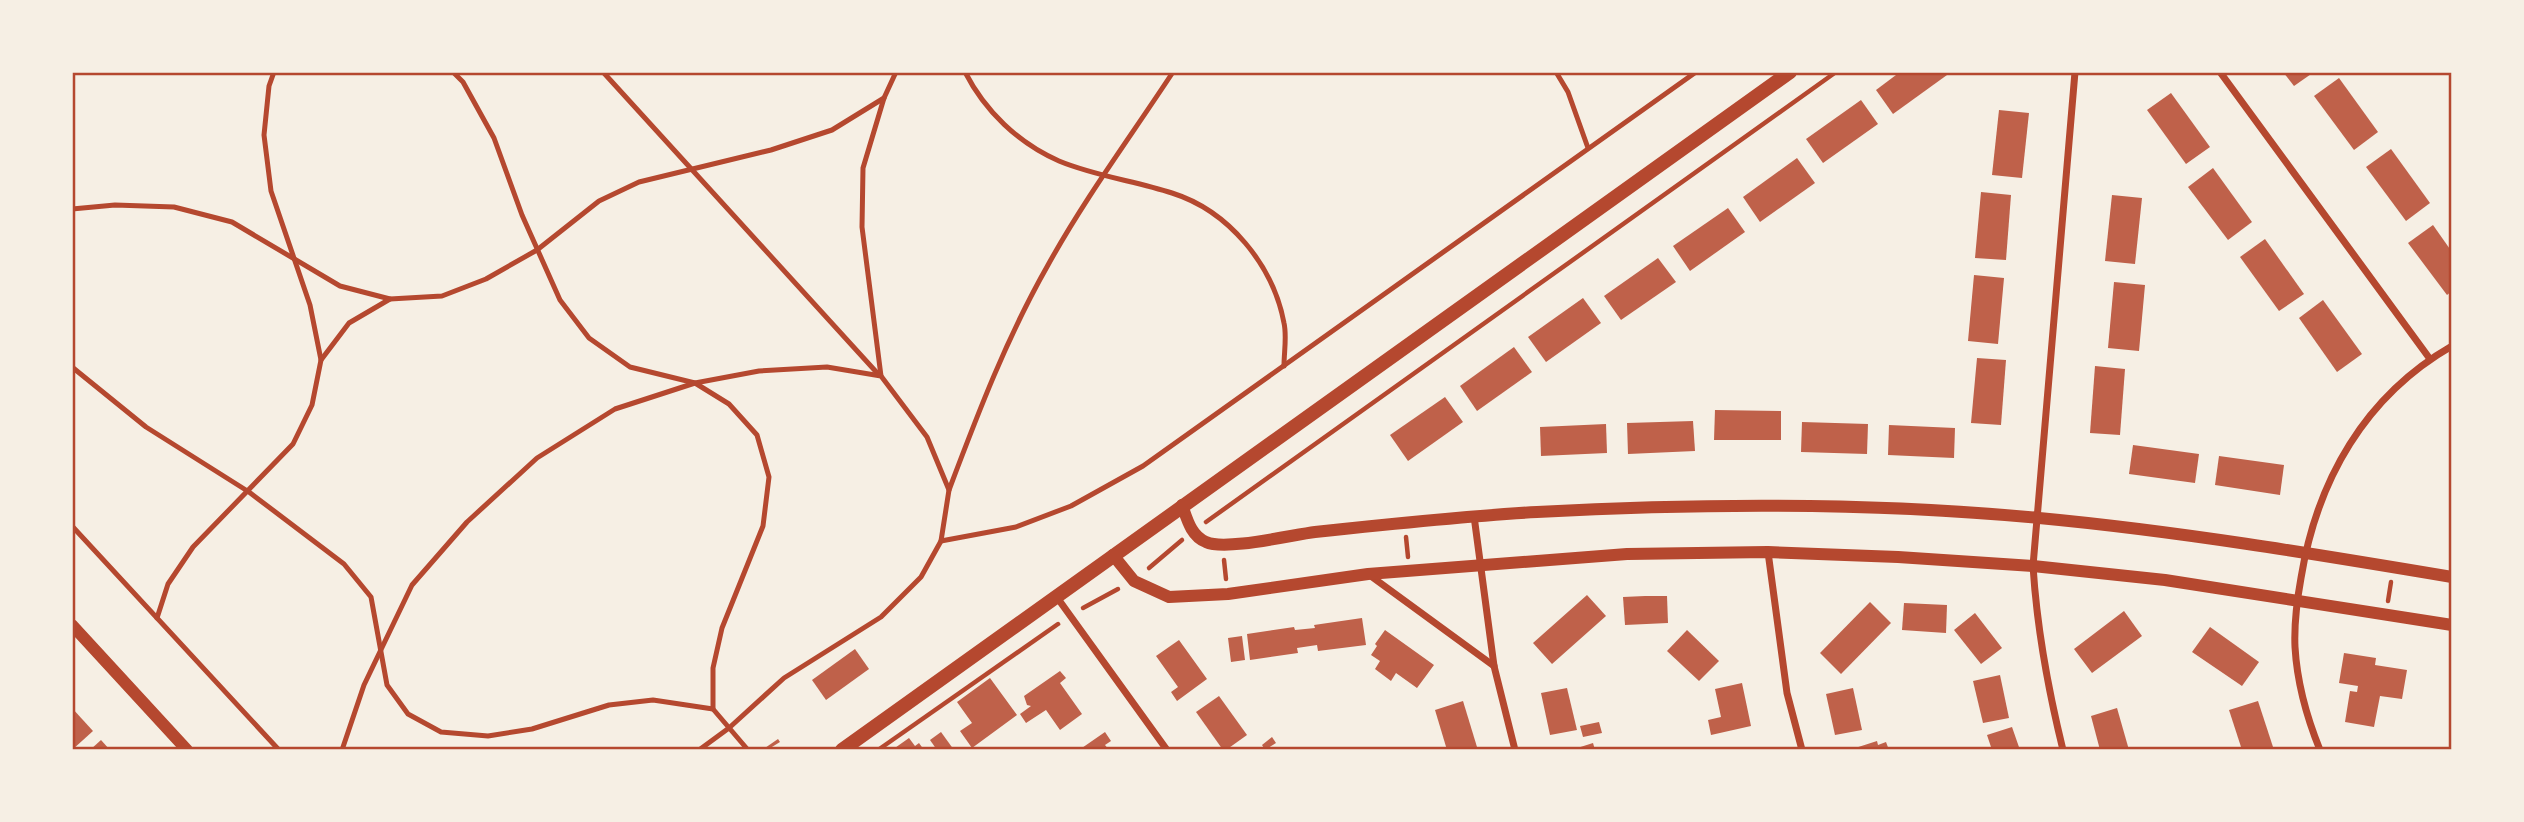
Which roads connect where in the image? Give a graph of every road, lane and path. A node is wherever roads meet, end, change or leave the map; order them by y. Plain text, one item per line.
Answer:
1 (274, 72) edge
2 (453, 72) edge
3 (603, 72) edge
4 (896, 72) edge
5 (965, 72) edge
6 (1173, 72) edge
7 (1556, 72) edge
8 (1696, 72) edge
9 (1790, 72) edge
10 (1836, 72) edge
11 (2075, 72) edge
12 (2220, 72) edge
13 (884, 98) junction
14 (1588, 148) junction
15 (692, 170) junction
16 (1106, 175) junction
17 (72, 209) edge
18 (537, 250) junction
19 (295, 258) junction
20 (390, 299) junction
21 (2452, 346) edge
22 (2430, 359) junction
23 (321, 360) junction
24 (1284, 366) junction
25 (72, 367) edge
26 (880, 376) junction
27 (695, 383) junction
28 (949, 490) junction
29 (249, 492) junction
30 (1182, 505) junction
31 (1474, 516) junction
32 (2038, 518) junction
33 (1405, 523) junction
34 (72, 526) edge
35 (1192, 531) junction
36 (941, 541) junction
37 (1222, 546) junction
38 (1768, 552) junction
39 (2305, 553) junction
40 (1113, 555) junction
41 (1480, 564) junction
42 (2033, 566) junction
43 (2394, 567) junction
44 (1410, 570) junction
45 (1368, 574) junction
46 (2452, 577) edge
47 (1134, 581) junction
48 (1228, 594) junction
49 (1055, 596) junction
50 (2297, 600) junction
51 (2385, 614) junction
52 (1070, 616) junction
53 (157, 618) junction
54 (72, 625) edge
55 (2452, 625) edge
56 (381, 647) junction
57 (1494, 666) junction
58 (713, 709) junction
59 (729, 728) junction
60 (187, 750) edge
61 (279, 750) edge
62 (342, 750) edge
63 (699, 750) edge
64 (748, 750) edge
65 (842, 750) edge
66 (878, 750) edge
67 (1167, 750) edge
68 (1515, 750) edge
69 (1802, 750) edge
70 (2063, 750) edge
71 (2320, 750) edge

1 - 19 lane
2 - 18 lane
3 - 15 lane
4 - 13 lane
5 - 16 lane
6 - 16 lane
7 - 14 lane
8 - 14 lane
9 - 30 main road
10 - 35 path
11 - 32 street
12 - 22 street
13 - 15 lane
13 - 26 lane
14 - 24 lane
15 - 18 lane
15 - 26 lane
16 - 24 lane
16 - 28 lane
17 - 19 lane
18 - 20 lane
18 - 27 lane
19 - 20 lane
19 - 23 lane
20 - 23 lane
21 - 22 street
22 - 39 street
23 - 29 lane
24 - 36 lane
25 - 29 lane
26 - 27 lane
26 - 28 lane
27 - 56 lane
27 - 58 lane
28 - 36 lane
29 - 53 lane
29 - 56 lane
30 - 35 street
30 - 40 main road
31 - 32 street
31 - 33 street
31 - 41 street
32 - 39 street
32 - 42 street
33 - 37 street
33 - 44 path
34 - 53 lane
35 - 37 street
35 - 47 path
36 - 59 lane
37 - 48 path
38 - 41 street
38 - 42 street
38 - 69 street
39 - 43 street
39 - 50 street
40 - 47 street
40 - 49 main road
41 - 44 street
41 - 57 street
42 - 50 street
42 - 70 street
43 - 46 street
43 - 51 path
44 - 45 street
45 - 48 street
45 - 57 street
47 - 48 street
47 - 52 path
49 - 52 street
49 - 65 main road
50 - 51 street
50 - 71 street
51 - 55 street
52 - 66 path
52 - 67 street
53 - 61 lane
54 - 60 street
56 - 58 lane
56 - 62 lane
57 - 68 street
58 - 59 lane
59 - 63 lane
59 - 64 lane

